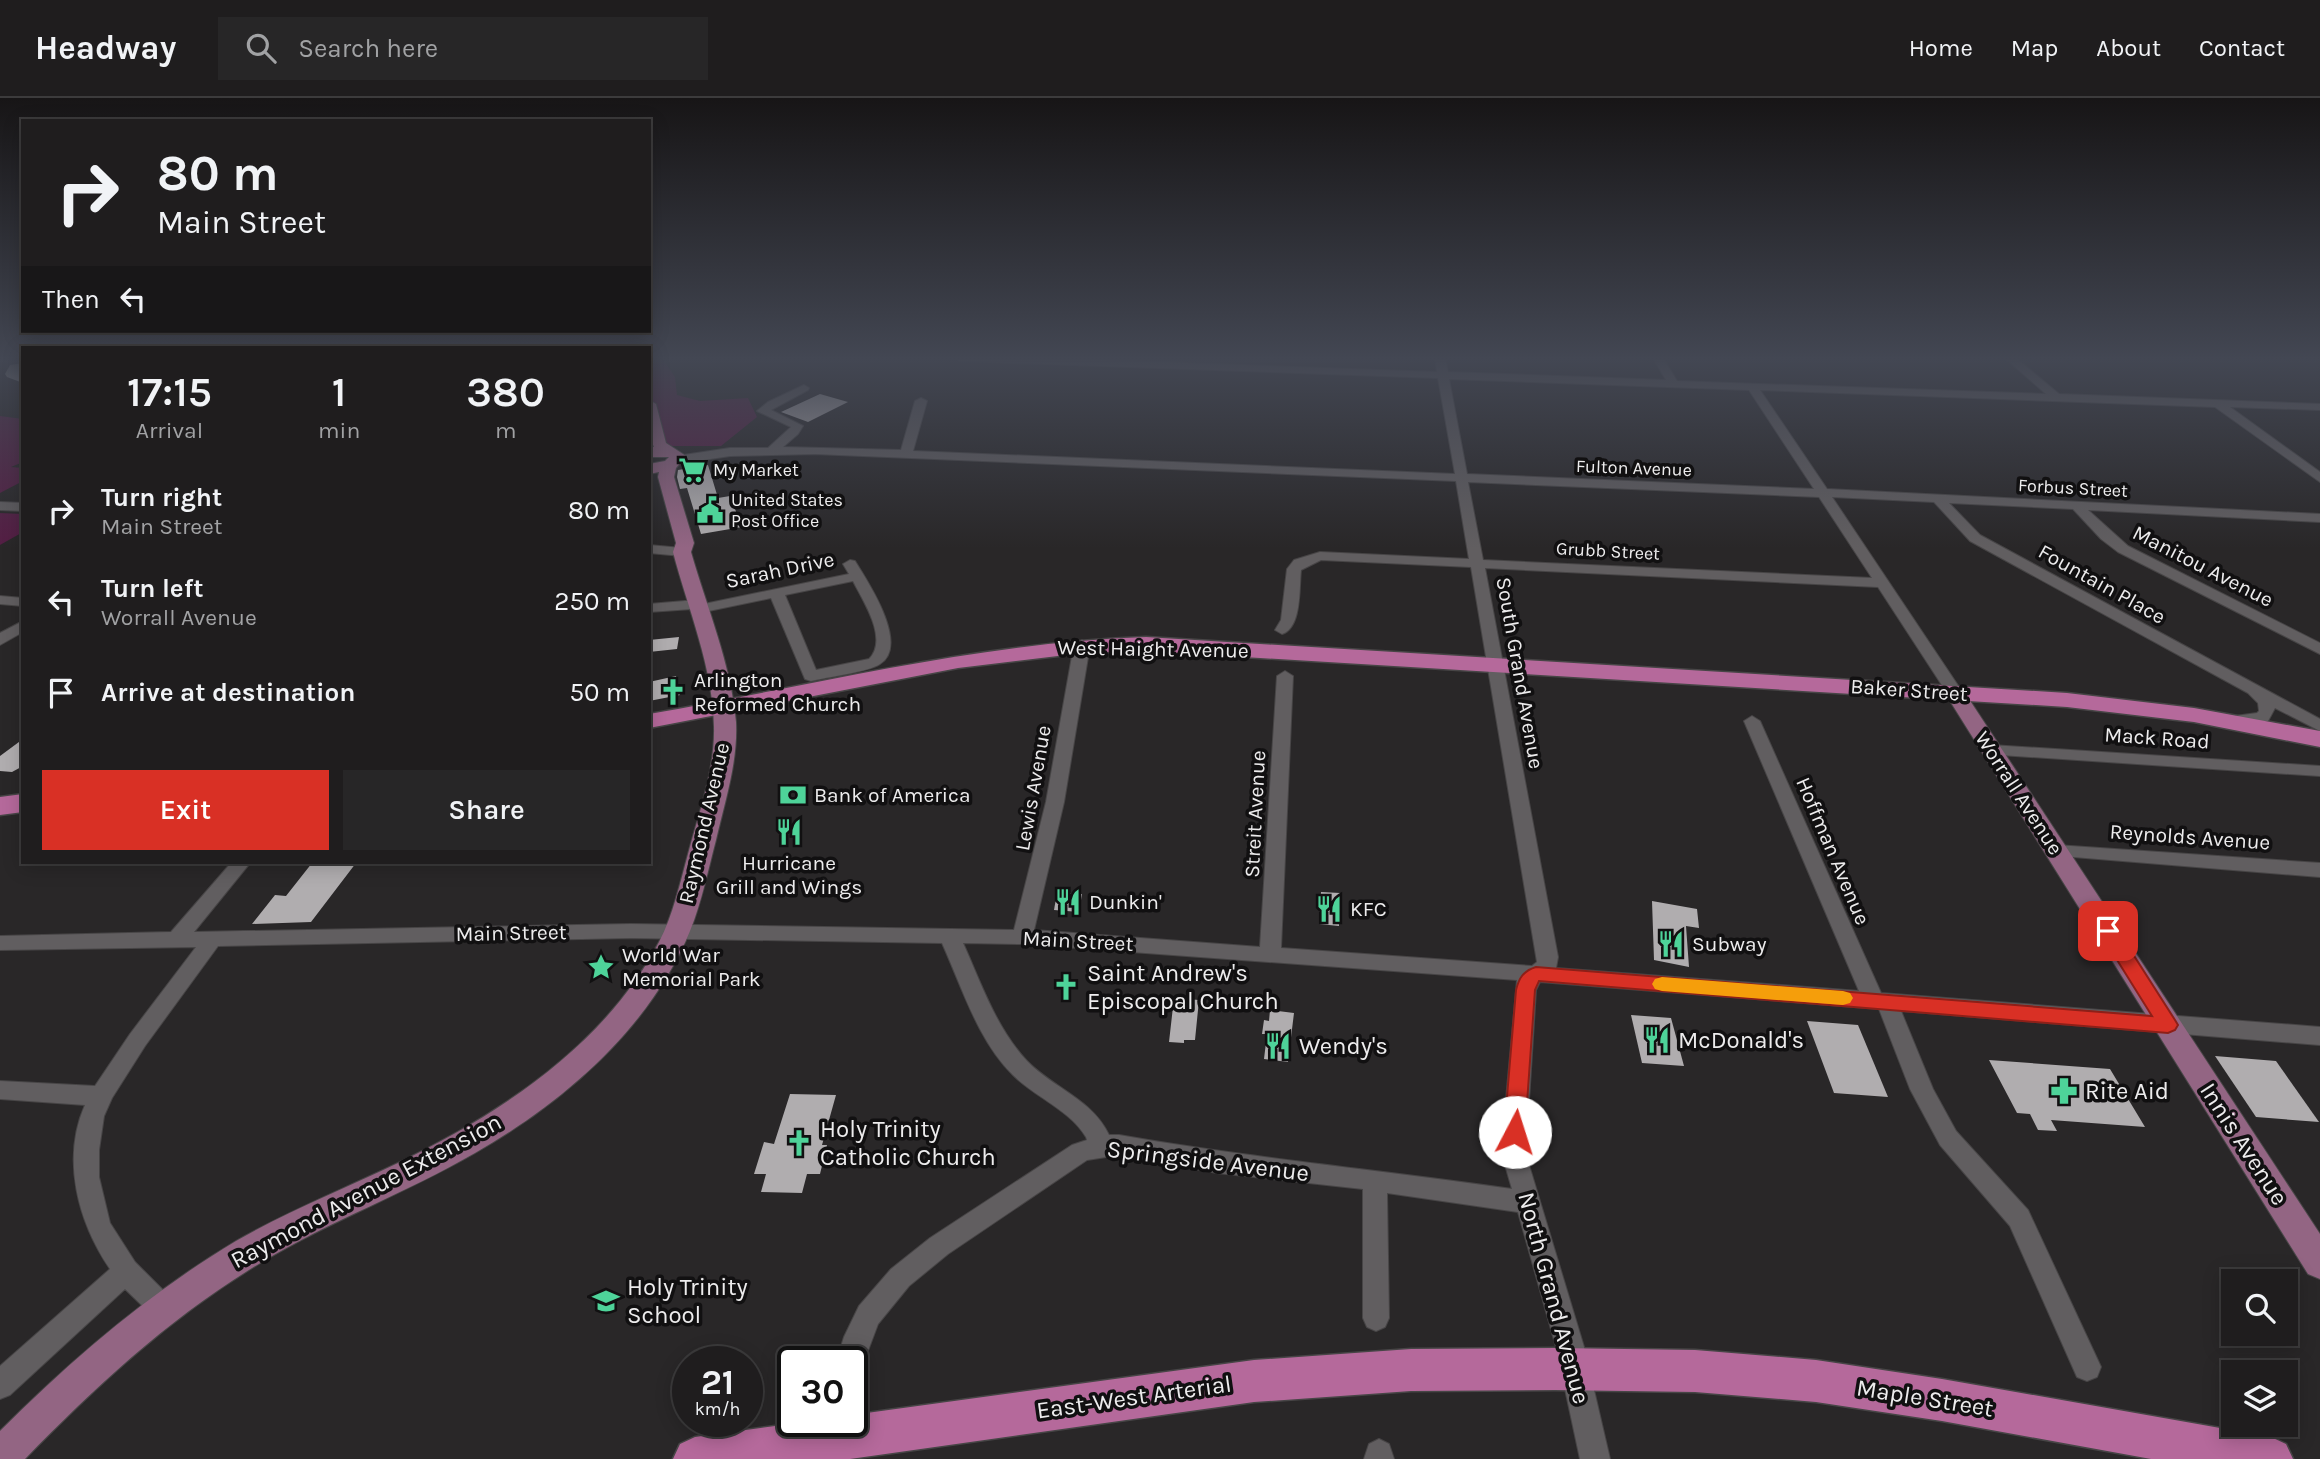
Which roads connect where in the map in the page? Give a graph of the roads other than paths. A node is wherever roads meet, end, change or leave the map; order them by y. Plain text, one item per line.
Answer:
1 (653, 422) edge
2 (787, 422) edge
3 (915, 422) edge
4 (1452, 422) edge
5 (1776, 422) edge
6 (2242, 422) edge
7 (772, 450) junction
8 (662, 453) edge
9 (906, 454) junction
10 (651, 471) edge
11 (1462, 478) junction
12 (2320, 478) edge
13 (1823, 493) junction
14 (1938, 499) junction
15 (0, 506) edge
16 (2077, 506) junction
17 (21, 508) edge
18 (2320, 518) edge
19 (651, 550) edge
20 (682, 552) junction
21 (1478, 564) junction
22 (1882, 583) junction
23 (776, 592) junction
24 (0, 600) edge
25 (21, 602) edge
26 (698, 606) junction
27 (651, 608) edge
28 (21, 626) edge
29 (1282, 631) dead end
30 (0, 640) edge
31 (1082, 645) junction
32 (2320, 649) edge
33 (1496, 664) junction
34 (1285, 676) dead end
35 (2256, 692) junction
36 (1955, 693) junction
37 (724, 708) junction
38 (1752, 720) dead end
39 (2220, 720) junction
40 (651, 721) edge
41 (2320, 726) edge
42 (2320, 738) edge
43 (1991, 750) junction
44 (2320, 771) edge
45 (21, 803) edge
46 (0, 806) edge
47 (2056, 851) junction
48 (240, 864) edge
49 (2320, 870) edge
50 (677, 931) junction
51 (949, 936) junction
52 (214, 937) junction
53 (1022, 937) junction
54 (178, 938) junction
55 (0, 943) edge
56 (1270, 954) junction
57 (1536, 974) junction
58 (1880, 1001) junction
59 (2168, 1025) junction
60 (2320, 1036) edge
61 (0, 1090) edge
62 (101, 1096) junction
63 (1101, 1146) junction
64 (1375, 1180) junction
65 (1530, 1203) junction
66 (2320, 1263) edge
67 (125, 1272) junction
68 (164, 1309) junction
69 (1377, 1318) dead end
70 (854, 1346) edge
71 (2087, 1367) dead end
72 (1575, 1369) junction
73 (0, 1385) edge
74 (843, 1439) edge
75 (0, 1458) edge
76 (695, 1459) edge
77 (1595, 1459) edge
78 (2271, 1459) edge

1 - 8 main road, Raymond Avenue
2 - 7 street
3 - 9 street
4 - 11 street, South Grand Avenue
5 - 13 street, Worrall Avenue
6 - 12 street
7 - 8 street, Fulton Avenue
7 - 9 street, Fulton Avenue
8 - 20 main road, Raymond Avenue
9 - 11 street, Fulton Avenue
10 - 20 main road, Raymond Avenue
11 - 13 street, Fulton Avenue
11 - 21 street, South Grand Avenue
13 - 14 street, Forbus Street
13 - 22 street, Worrall Avenue
14 - 16 street, Forbus Street
14 - 35 street, Fountain Place
15 - 17 street
16 - 18 street, Forbus Street
16 - 32 street, Manitou Avenue
19 - 20 street
20 - 26 main road, Raymond Avenue
21 - 22 street, Grubb Street
21 - 29 street, Grubb Street
21 - 33 street, South Grand Avenue
22 - 36 street, Worrall Avenue
23 - 23 street, Sarah Drive
23 - 26 street, Sarah Drive
24 - 25 street
26 - 27 street, Sarah Drive
26 - 37 main road, Raymond Avenue
28 - 30 street
31 - 33 highway, West Haight Avenue
31 - 37 highway, West Haight Avenue
31 - 53 street, Lewis Avenue
33 - 36 highway, Baker Street
33 - 57 street, South Grand Avenue
34 - 56 street, Streit Avenue
35 - 39 street
35 - 41 street, Fountain Place
36 - 39 highway, Baker Street
36 - 43 main road, Worrall Avenue
37 - 40 highway, West Haight Avenue
37 - 50 main road, Raymond Avenue
38 - 58 street, Hoffman Avenue
39 - 42 highway, Baker Street
43 - 44 street, Mack Road
43 - 47 main road, Worrall Avenue
45 - 46 highway
47 - 49 street, Reynolds Avenue
47 - 59 main road, Worrall Avenue
48 - 54 street
50 - 51 street, Main Street
50 - 52 street, Main Street
50 - 68 main road, Raymond Avenue Extension
51 - 53 street, Main Street
51 - 63 street
52 - 54 street, Main Street
52 - 62 street
53 - 56 street, Main Street
54 - 55 street, Main Street
56 - 57 street, Main Street
57 - 58 street, Main Street
57 - 65 street, North Grand Avenue
58 - 59 street, Main Street
58 - 71 street, Hoffman Avenue
59 - 60 street, Main Street
59 - 66 main road, Innis Avenue
61 - 62 street
62 - 67 street
63 - 64 street, Springside Avenue
63 - 70 street, Springside Avenue
64 - 65 street, Springside Avenue
64 - 69 street
65 - 72 street, North Grand Avenue
67 - 68 street
67 - 73 street
68 - 75 main road, Raymond Avenue Extension
72 - 74 highway, East-West Arterial
72 - 77 street, North Grand Avenue
72 - 78 highway, Maple Street
74 - 76 highway, East-West Arterial

